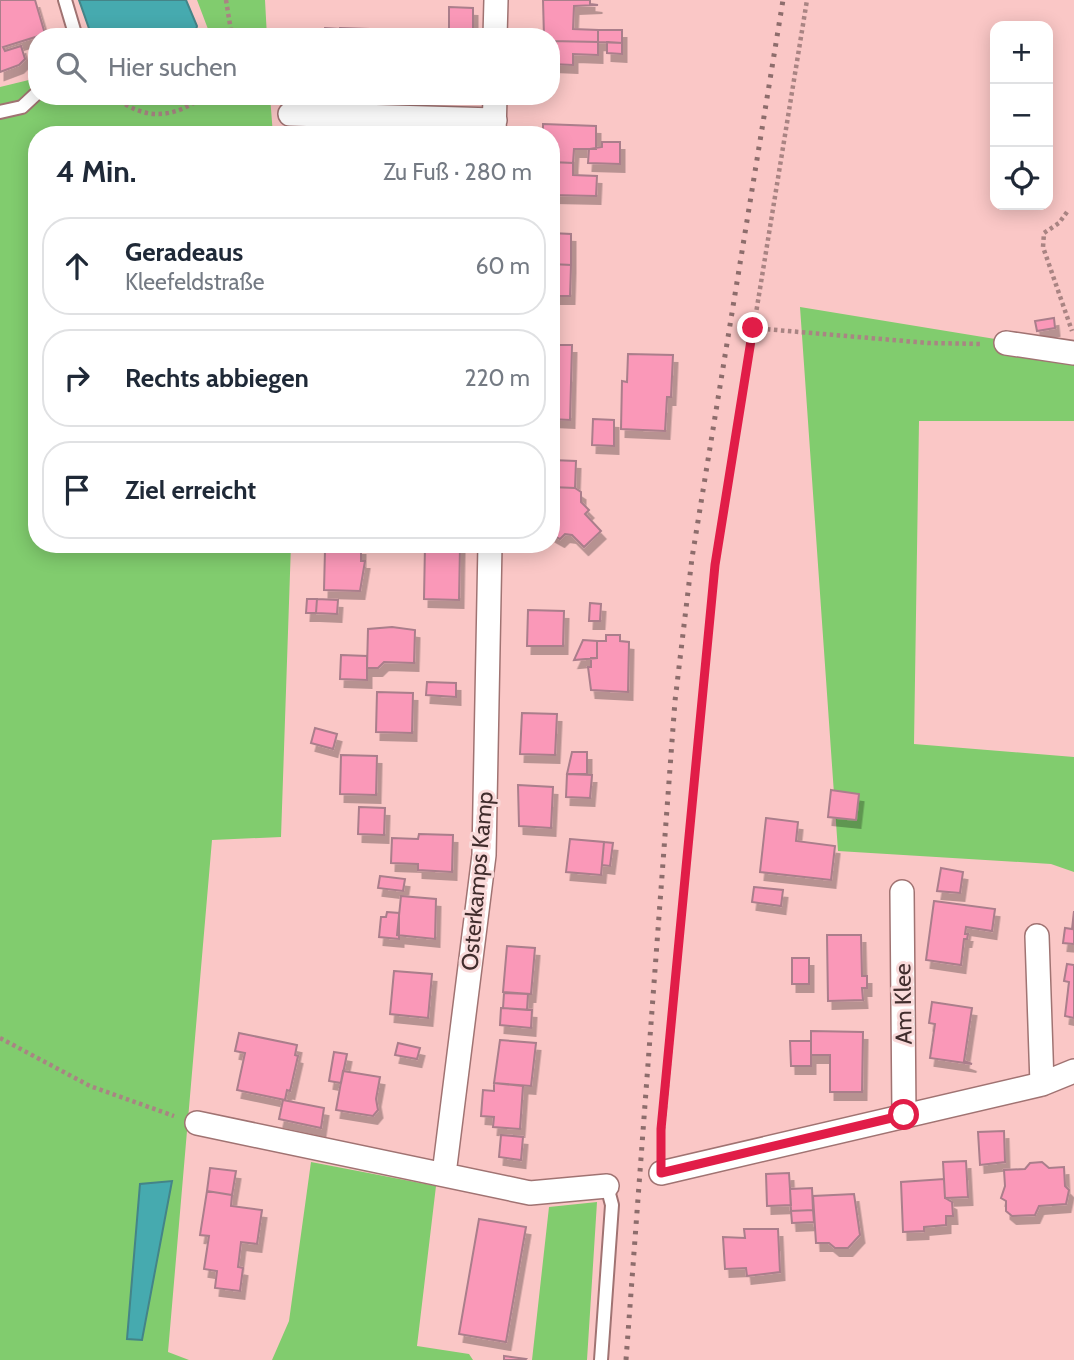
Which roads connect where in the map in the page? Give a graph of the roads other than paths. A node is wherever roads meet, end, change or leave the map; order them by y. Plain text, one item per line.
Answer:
1 (65, 0) edge
2 (496, 0) edge
3 (73, 28) edge
4 (495, 28) edge
5 (28, 102) edge
6 (495, 105) edge
7 (0, 112) edge
8 (290, 114) dead end
9 (478, 126) edge
10 (494, 126) edge
11 (1006, 343) road end
12 (1074, 353) edge
13 (490, 553) edge
14 (902, 892) dead end
15 (1037, 936) dead end
16 (1074, 1071) edge
17 (1042, 1084) junction
18 (904, 1115) junction
19 (197, 1123) road end
20 (661, 1173) road end
21 (444, 1174) junction
22 (607, 1186) joint
23 (601, 1360) edge

1 - 3 lane
2 - 4 street
5 - 7 lane
6 - 10 street
8 - 9 street
11 - 12 street
13 - 21 street, Osterkamps Kamp
14 - 18 street, Am Klee
15 - 17 street
16 - 17 street
17 - 18 street
18 - 20 street
19 - 21 street
21 - 22 street
22 - 23 lane

